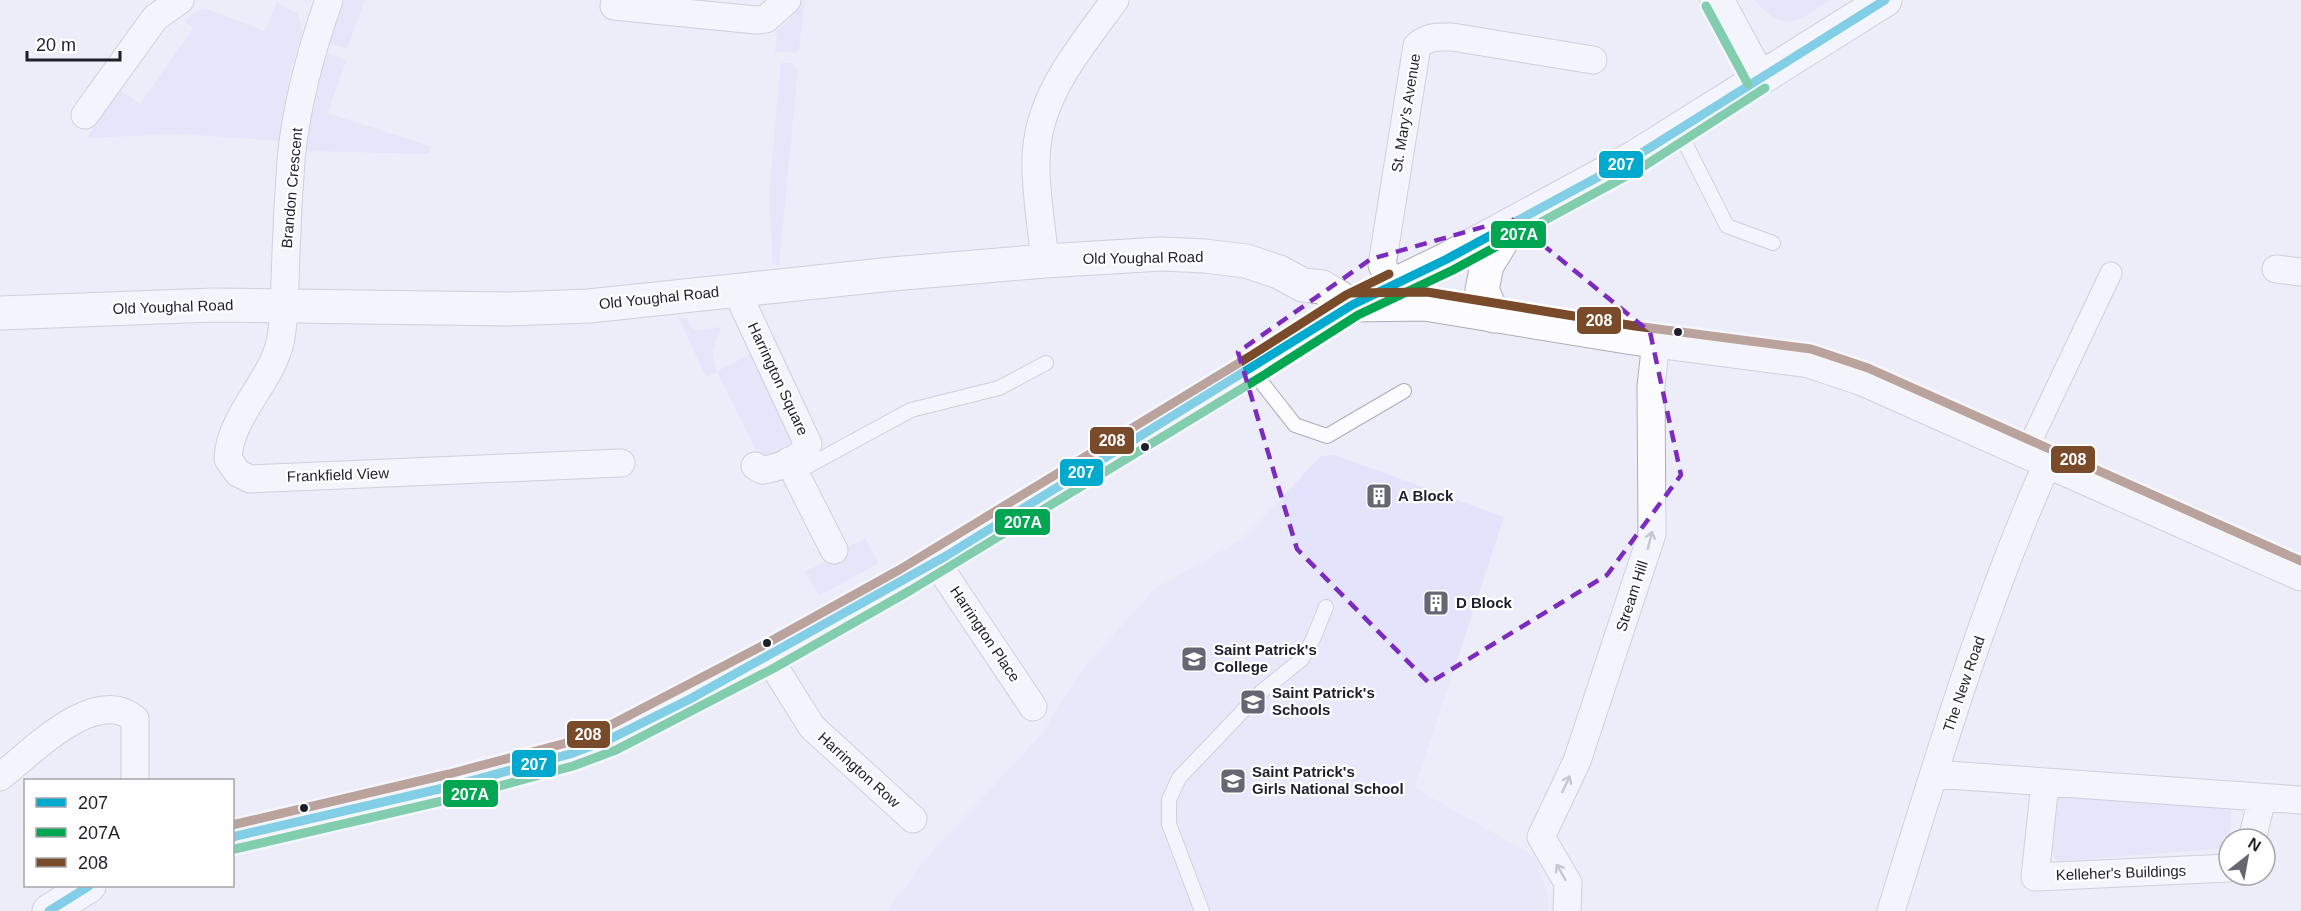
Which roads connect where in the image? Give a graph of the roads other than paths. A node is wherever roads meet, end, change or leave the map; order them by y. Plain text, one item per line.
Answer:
1 (180, 0) edge
2 (787, 0) edge
3 (1114, 0) edge
4 (1717, 0) edge
5 (1886, 0) edge
6 (326, 1) edge
7 (614, 6) dead end
8 (698, 8) edge
9 (1593, 60) dead end
10 (1759, 78) junction
11 (85, 115) dead end
12 (1678, 129) junction
13 (1513, 223) junction
14 (1773, 243) dead end
15 (1045, 261) junction
16 (2111, 273) dead end
17 (1394, 285) junction
18 (736, 290) junction
19 (1352, 305) junction
20 (284, 306) junction
21 (0, 313) edge
22 (1494, 316) junction
23 (1656, 341) junction
24 (1046, 363) dead end
25 (1251, 369) junction
26 (1404, 391) dead end
27 (2037, 457) junction
28 (621, 464) dead end
29 (755, 466) dead end
30 (792, 467) junction
31 (834, 550) dead end
32 (936, 562) junction
33 (2301, 574) edge
34 (1326, 607) dead end
35 (768, 657) junction
36 (1033, 707) dead end
37 (1934, 774) junction
38 (0, 777) edge
39 (135, 779) edge
40 (2045, 783) junction
41 (2262, 799) junction
42 (2301, 800) edge
43 (914, 819) dead end
44 (2255, 827) edge
45 (234, 837) edge
46 (2217, 869) edge
47 (86, 887) edge
48 (49, 911) edge
49 (1202, 911) edge
50 (1567, 911) edge
51 (1891, 911) edge

1 - 11 street
2 - 8 street
3 - 15 street
4 - 10 street
5 - 10 street
6 - 20 street, Brandon Crescent
7 - 8 street
9 - 17 street, St. Mary's Avenue
10 - 12 street
12 - 13 street
12 - 14 lane
13 - 17 street
13 - 22 street
15 - 18 street, Old Youghal Road
15 - 19 street, Old Youghal Road
16 - 27 street
17 - 19 street
18 - 20 street, Old Youghal Road
18 - 30 street, Harrington Square
19 - 22 street
19 - 25 street
20 - 21 street, Old Youghal Road
20 - 28 street, Frankfield View
22 - 23 street
23 - 27 street
50 -> 23 street, Stream Hill
24 - 30 lane
25 - 26 lane
25 - 32 street
27 - 33 street
27 - 37 street, The New Road
29 - 30 street
30 - 31 street
32 - 35 street
32 - 36 street, Harrington Place
34 - 49 lane
35 - 43 street, Harrington Row
35 - 45 street
37 - 40 street
37 - 51 street, The New Road
38 - 39 street
40 - 41 street
40 - 46 street, Kelleher's Buildings
41 - 42 street
41 - 44 street
47 - 48 street

